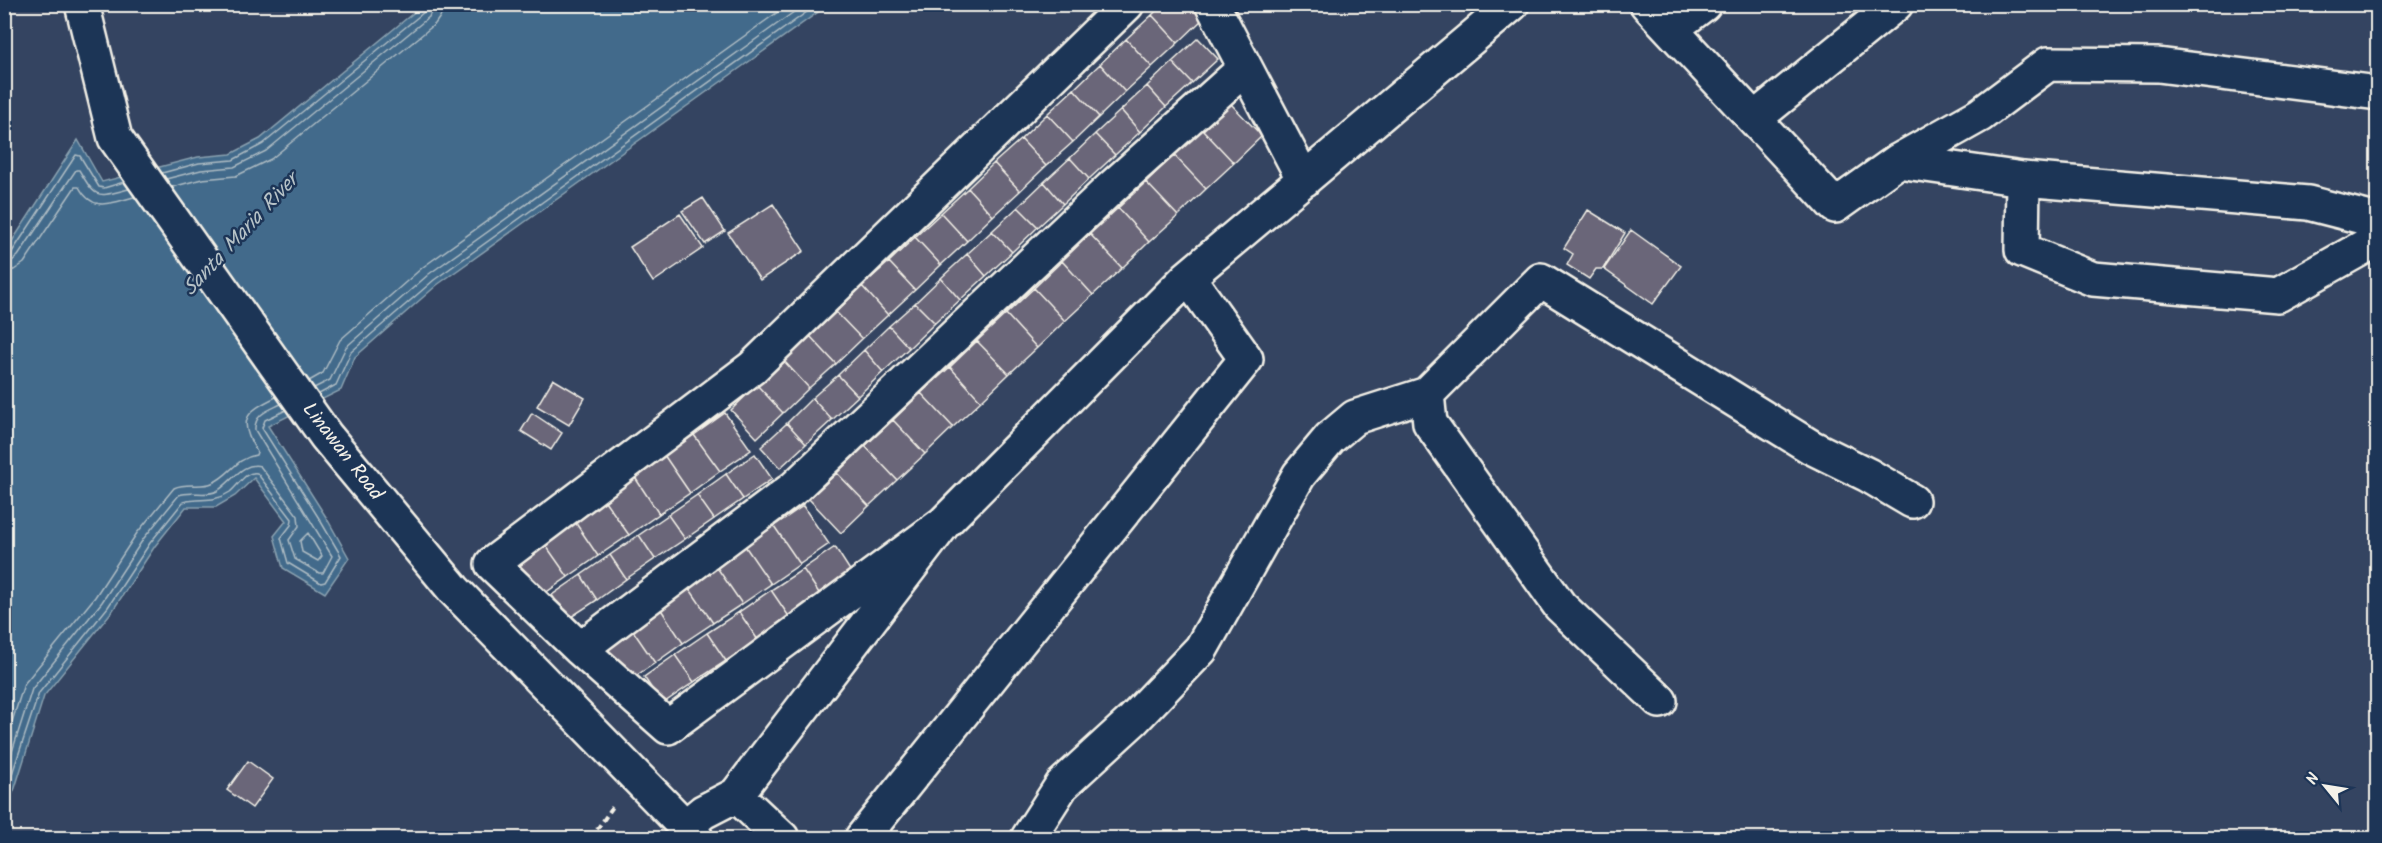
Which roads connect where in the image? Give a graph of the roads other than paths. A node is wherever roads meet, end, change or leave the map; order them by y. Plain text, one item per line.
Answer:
1 (82, 4) edge
2 (1127, 4) edge
3 (1212, 4) edge
4 (1512, 4) edge
5 (1647, 4) edge
6 (1704, 4) edge
7 (1896, 4) edge
8 (1671, 29) junction
9 (1245, 68) junction
10 (2378, 93) edge
11 (1754, 119) junction
12 (1898, 161) junction
13 (2023, 179) junction
14 (1304, 180) junction
15 (2378, 221) edge
16 (2378, 239) edge
17 (1188, 278) junction
18 (1427, 394) junction
19 (1912, 501) dead end
20 (944, 523) junction
21 (580, 649) junction
22 (1660, 701) dead end
23 (736, 795) junction
24 (691, 833) edge
25 (782, 838) edge
26 (862, 838) edge
27 (1028, 838) edge

1 - 24 street, Linawan Road
2 - 21 street
3 - 9 street
4 - 14 street
5 - 8 street
6 - 8 street
7 - 11 street
8 - 11 street
9 - 14 street
9 - 21 street
10 - 12 street
11 - 12 street
12 - 13 street
13 - 15 street
13 - 16 street
14 - 17 street
17 - 20 street
17 - 26 street
18 - 19 street
18 - 22 street
18 - 27 street
20 - 21 street
20 - 23 street
23 - 24 street
23 - 25 street

